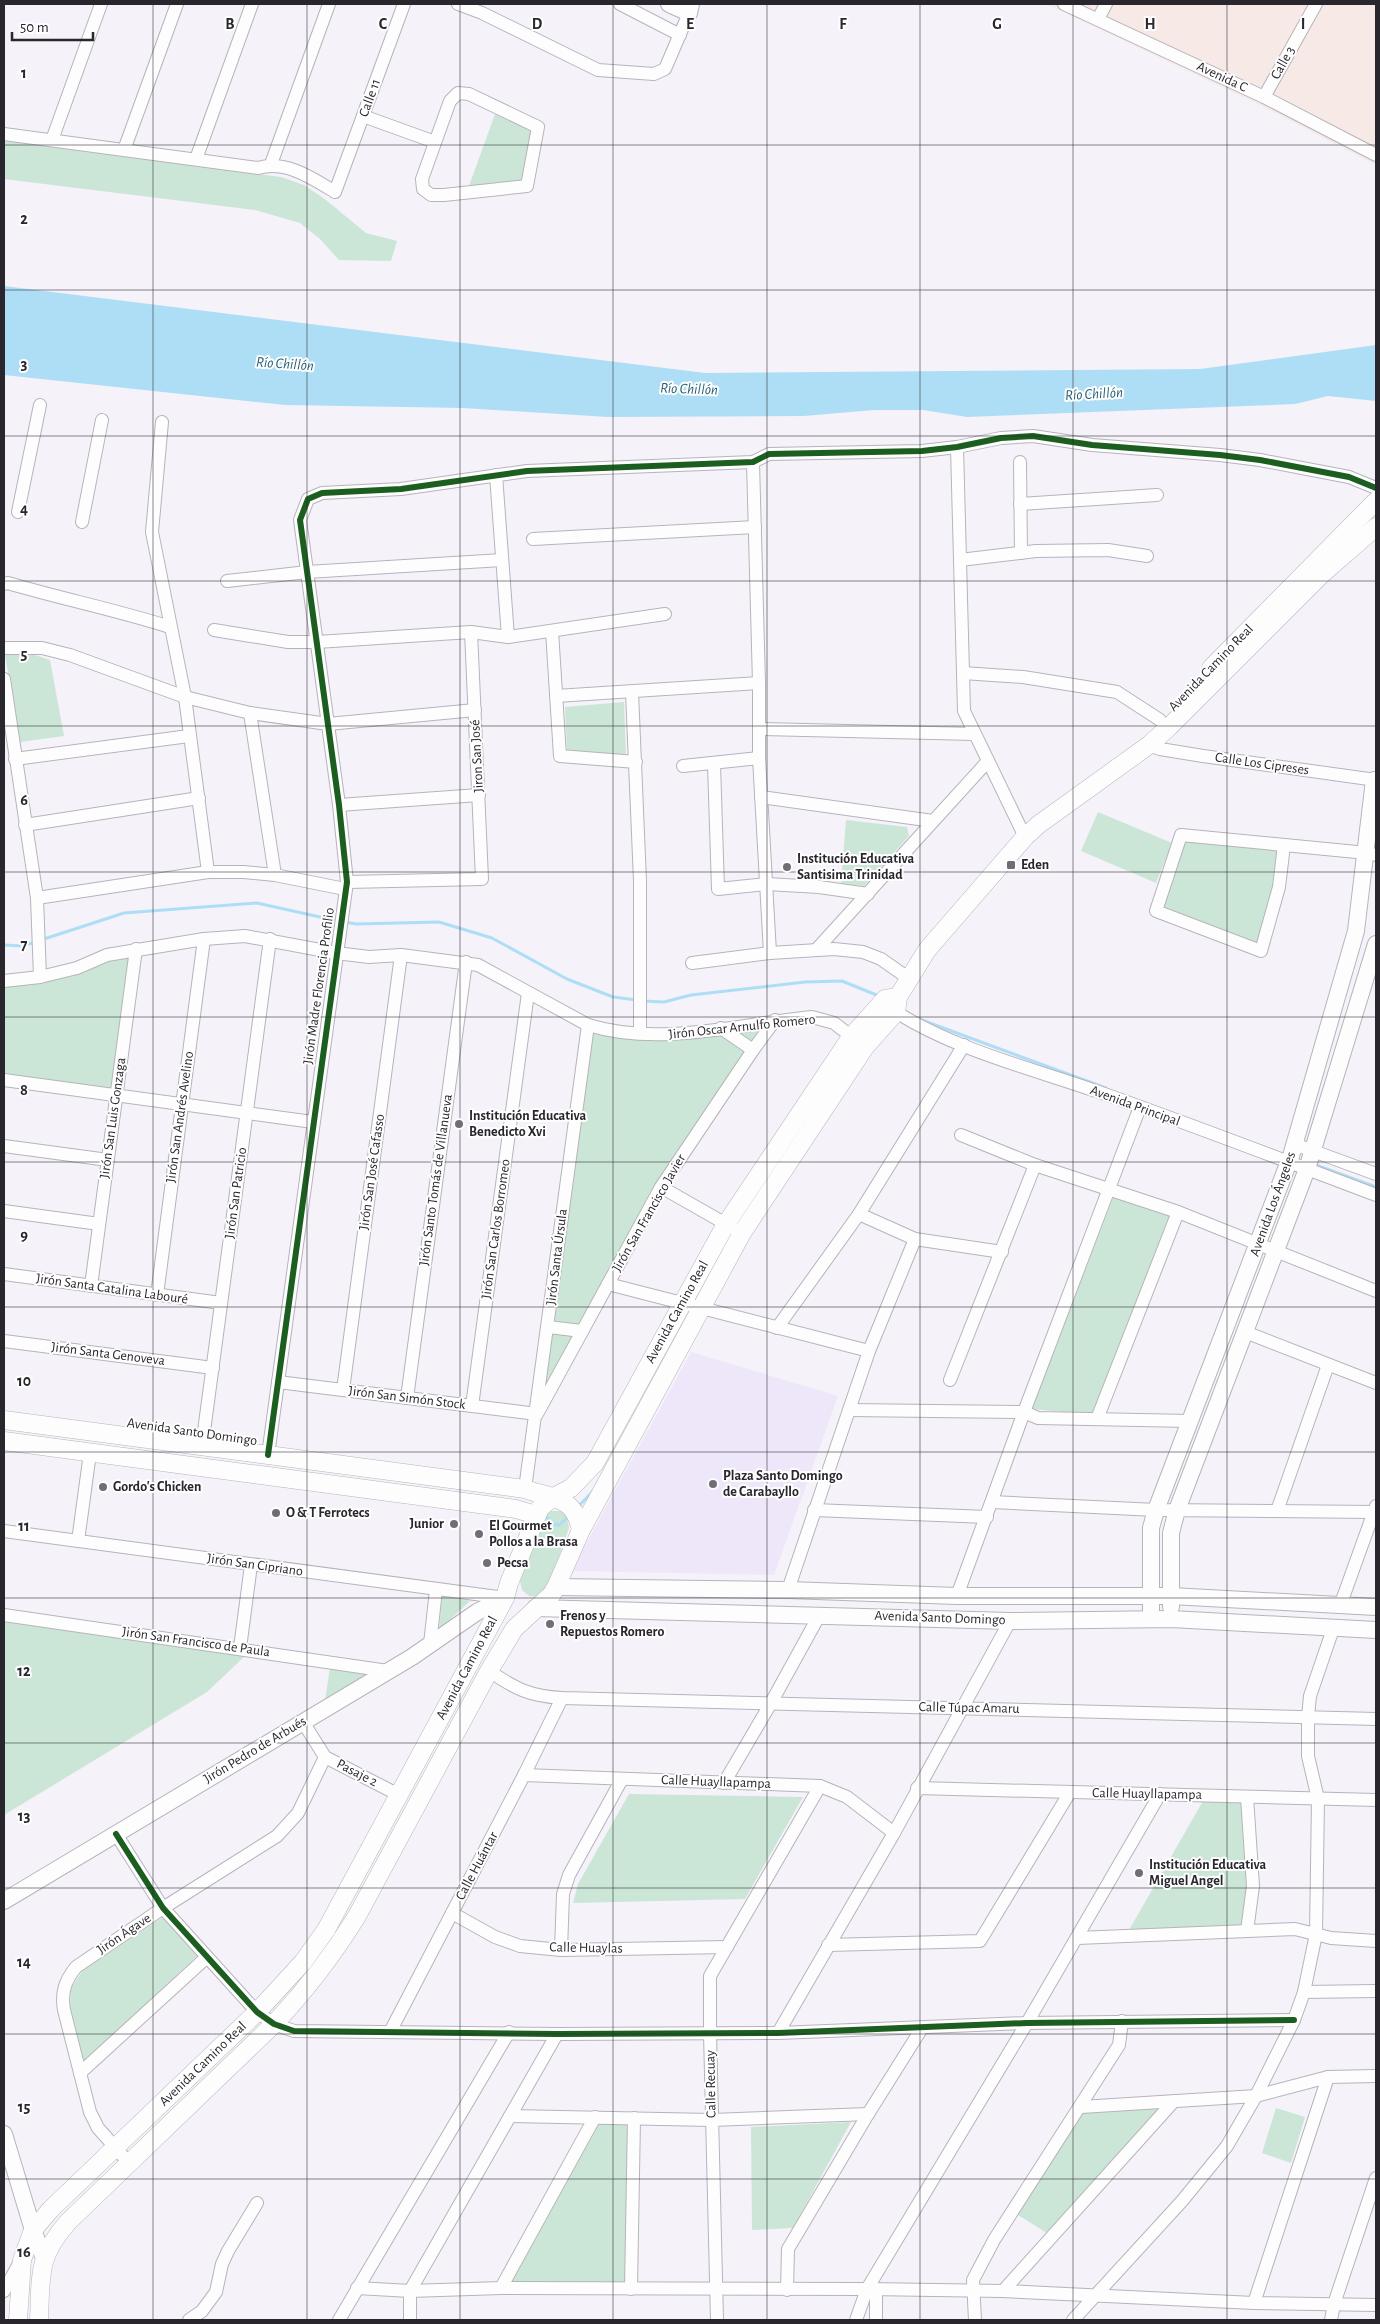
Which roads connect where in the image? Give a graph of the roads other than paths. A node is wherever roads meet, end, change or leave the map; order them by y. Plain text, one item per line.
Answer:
1 (101, 4) edge
2 (177, 4) edge
3 (252, 4) edge
4 (329, 4) edge
5 (404, 4) edge
6 (458, 4) edge
7 (620, 4) edge
8 (669, 4) edge
9 (1064, 4) edge
10 (1106, 4) edge
11 (1316, 4) edge
12 (690, 8) edge
13 (1098, 19) junction
14 (680, 35) junction
15 (1264, 97) junction
16 (363, 116) junction
17 (4, 134) edge
18 (52, 140) junction
19 (435, 142) junction
20 (124, 150) junction
21 (1376, 155) edge
22 (196, 159) junction
23 (271, 164) junction
24 (40, 405) dead end
25 (102, 420) dead end
26 (162, 422) dead end
27 (956, 447) junction
28 (753, 462) junction
29 (1020, 462) dead end
30 (496, 475) junction
31 (1376, 488) edge
32 (1156, 495) dead end
33 (1376, 501) edge
34 (1020, 504) junction
35 (18, 512) dead end
36 (82, 522) dead end
37 (754, 527) junction
38 (1376, 527) edge
39 (533, 539) dead end
40 (1021, 553) junction
41 (1147, 556) dead end
42 (502, 560) junction
43 (960, 560) junction
44 (307, 572) junction
45 (227, 581) dead end
46 (4, 584) edge
47 (665, 614) dead end
48 (170, 627) junction
49 (214, 630) dead end
50 (552, 631) junction
51 (471, 632) junction
52 (508, 637) junction
53 (317, 642) junction
54 (4, 648) edge
55 (963, 673) junction
56 (4, 679) edge
57 (759, 683) junction
58 (632, 692) junction
59 (556, 696) junction
60 (185, 697) junction
61 (475, 710) junction
62 (250, 713) junction
63 (1160, 720) junction
64 (328, 724) junction
65 (759, 728) junction
66 (975, 734) junction
67 (190, 736) junction
68 (1149, 745) junction
69 (759, 758) junction
70 (15, 759) junction
71 (988, 761) junction
72 (636, 762) junction
73 (714, 764) junction
74 (684, 766) dead end
75 (1375, 780) edge
76 (479, 795) junction
77 (761, 797) junction
78 (198, 798) junction
79 (339, 805) junction
80 (933, 821) junction
81 (25, 825) junction
82 (1031, 831) junction
83 (1284, 845) junction
84 (1372, 854) edge
85 (208, 872) junction
86 (275, 875) junction
87 (767, 884) junction
88 (346, 885) junction
89 (868, 894) junction
90 (37, 898) junction
91 (204, 939) junction
92 (270, 939) junction
93 (1376, 944) edge
94 (136, 950) junction
95 (816, 950) junction
96 (336, 953) junction
97 (770, 953) junction
98 (401, 955) junction
99 (466, 962) junction
100 (692, 963) dead end
101 (40, 977) junction
102 (908, 978) junction
103 (4, 981) edge
104 (528, 993) junction
105 (897, 1004) junction
106 (775, 1020) junction
107 (588, 1025) junction
108 (721, 1028) junction
109 (640, 1033) junction
110 (858, 1042) junction
111 (964, 1045) junction
112 (753, 1050) junction
113 (4, 1080) edge
114 (116, 1095) junction
115 (182, 1104) junction
116 (1140, 1107) junction
117 (246, 1113) junction
118 (313, 1122) junction
119 (961, 1135) dead end
120 (1294, 1144) junction
121 (4, 1146) edge
122 (1312, 1152) junction
123 (108, 1160) junction
124 (1289, 1162) junction
125 (1035, 1165) junction
126 (1307, 1169) junction
127 (1376, 1174) edge
128 (661, 1188) junction
129 (1109, 1190) junction
130 (1376, 1195) edge
131 (4, 1211) edge
132 (1178, 1212) junction
133 (859, 1214) junction
134 (99, 1224) junction
135 (726, 1224) junction
136 (742, 1233) junction
137 (915, 1239) junction
138 (1258, 1244) junction
139 (1275, 1251) junction
140 (1002, 1252) junction
141 (4, 1274) edge
142 (608, 1284) junction
143 (91, 1286) junction
144 (1376, 1291) edge
145 (157, 1295) junction
146 (221, 1303) junction
147 (682, 1303) junction
148 (700, 1308) junction
149 (548, 1327) junction
150 (777, 1328) junction
151 (582, 1331) junction
152 (1245, 1332) junction
153 (4, 1341) edge
154 (869, 1351) junction
155 (1328, 1364) junction
156 (212, 1368) junction
157 (950, 1380) dead end
158 (278, 1382) junction
159 (1376, 1383) edge
160 (343, 1390) junction
161 (407, 1398) junction
162 (472, 1406) junction
163 (849, 1410) junction
164 (1024, 1412) junction
165 (537, 1414) junction
166 (1097, 1419) junction
167 (4, 1420) edge
168 (1190, 1421) junction
169 (4, 1441) edge
170 (202, 1446) junction
171 (90, 1453) junction
172 (268, 1455) junction
173 (525, 1489) junction
174 (552, 1498) junction
175 (992, 1502) junction
176 (814, 1510) junction
177 (1156, 1510) junction
178 (1177, 1510) junction
179 (1375, 1510) edge
180 (1277, 1511) junction
181 (536, 1515) junction
182 (987, 1517) junction
183 (581, 1530) junction
184 (4, 1531) edge
185 (78, 1541) junction
186 (251, 1565) junction
187 (556, 1587) junction
188 (436, 1590) junction
189 (788, 1590) junction
190 (957, 1596) junction
191 (1151, 1596) junction
192 (1170, 1596) junction
193 (506, 1598) junction
194 (1340, 1606) junction
195 (1376, 1607) edge
196 (536, 1608) junction
197 (820, 1614) junction
198 (4, 1615) edge
199 (1152, 1619) junction
200 (1170, 1619) junction
201 (1010, 1620) junction
202 (1333, 1629) junction
203 (1376, 1630) edge
204 (430, 1644) junction
205 (240, 1648) junction
206 (388, 1671) junction
207 (489, 1671) junction
208 (562, 1698) junction
209 (771, 1704) junction
210 (963, 1708) junction
211 (1308, 1717) junction
212 (1376, 1719) edge
213 (303, 1722) junction
214 (325, 1757) junction
215 (524, 1775) junction
216 (622, 1779) junction
217 (724, 1783) junction
218 (820, 1786) junction
219 (917, 1788) junction
220 (1070, 1792) junction
221 (399, 1794) junction
222 (1160, 1794) junction
223 (1247, 1797) junction
224 (1318, 1799) junction
225 (1376, 1800) edge
226 (894, 1833) junction
227 (116, 1834) junction
228 (6, 1902) edge
229 (163, 1908) junction
230 (452, 1913) junction
231 (1247, 1931) junction
232 (1316, 1934) junction
233 (1077, 1938) junction
234 (1376, 1941) edge
235 (828, 1945) junction
236 (727, 1947) junction
237 (561, 1950) junction
238 (207, 1957) junction
239 (1376, 1991) edge
240 (1304, 1992) junction
241 (257, 2012) junction
242 (1294, 2020) junction
243 (1122, 2021) junction
244 (1027, 2023) junction
245 (274, 2024) junction
246 (922, 2028) junction
247 (390, 2032) junction
248 (509, 2032) junction
249 (710, 2033) junction
250 (778, 2033) junction
251 (557, 2034) junction
252 (80, 2073) junction
253 (1376, 2076) edge
254 (1328, 2078) junction
255 (1256, 2096) junction
256 (1174, 2101) junction
257 (1081, 2107) junction
258 (868, 2114) junction
259 (510, 2116) junction
260 (595, 2117) junction
261 (634, 2118) junction
262 (712, 2120) junction
263 (4, 2134) edge
264 (114, 2148) junction
265 (129, 2164) junction
266 (1376, 2178) edge
267 (257, 2203) dead end
268 (33, 2230) junction
269 (44, 2258) junction
270 (22, 2260) junction
271 (357, 2288) junction
272 (501, 2288) junction
273 (631, 2289) junction
274 (716, 2289) junction
275 (872, 2289) junction
276 (410, 2290) junction
277 (787, 2290) junction
278 (4, 2291) edge
279 (1003, 2291) junction
280 (974, 2292) junction
281 (1097, 2296) junction
282 (1254, 2302) junction
283 (1334, 2304) junction
284 (1376, 2305) edge
285 (42, 2316) edge
286 (18, 2320) edge
287 (189, 2320) edge
288 (339, 2320) edge
289 (410, 2320) edge
290 (717, 2320) edge
291 (856, 2320) edge
292 (876, 2320) edge
293 (975, 2320) edge
294 (1073, 2320) edge
295 (1331, 2320) edge

1 - 18 street
2 - 20 street
3 - 22 street
4 - 23 street
5 - 16 street, Calle 11
6 - 14 street
7 - 14 street
8 - 12 street
9 - 13 street, Avenida C
10 - 13 street
11 - 15 street, Calle 3
12 - 14 street
13 - 15 street, Avenida C
15 - 21 street, Avenida C
16 - 19 street
16 - 23 street, Calle 11
17 - 18 street
18 - 20 street
19 - 19 street
20 - 22 street
22 - 23 street
24 - 35 street
25 - 36 street
26 - 48 street
27 - 28 street
27 - 31 street
27 - 43 street
28 - 30 street
28 - 37 street
29 - 34 street
30 - 42 street
30 - 44 street, Jirón Madre Florencia Profilio
32 - 34 street
33 - 63 main road, Avenida Camino Real
34 - 40 street
37 - 39 street
37 - 57 street
38 - 68 main road, Avenida Camino Real
40 - 41 street
40 - 43 street
42 - 44 street
42 - 52 street
43 - 55 street
44 - 45 street
44 - 53 street, Jirón Madre Florencia Profilio
46 - 48 street
47 - 50 street
48 - 60 street
49 - 53 street
50 - 52 street
50 - 59 street
51 - 52 street
51 - 53 street
51 - 61 street, Jiron San José
53 - 64 street, Jirón Madre Florencia Profilio
54 - 60 street
55 - 63 street
55 - 66 street
56 - 70 street
57 - 58 street
57 - 65 street
58 - 59 street
58 - 72 street
59 - 72 street
60 - 62 street
60 - 67 street
61 - 64 street
61 - 76 street, Jiron San José
62 - 64 street
62 - 86 street
63 - 82 main road, Avenida Camino Real
64 - 79 street, Jirón Madre Florencia Profilio
65 - 66 street
65 - 69 street
66 - 71 street
67 - 70 street
67 - 78 street
68 - 75 street, Calle Los Cipreses
68 - 82 main road, Avenida Camino Real
69 - 73 street
69 - 77 street
70 - 81 street
71 - 80 street
71 - 82 street
72 - 109 street
73 - 74 street
73 - 87 street
75 - 84 street, Avenida Los Ángeles
76 - 79 street
76 - 88 street, Jiron San José
77 - 80 street
77 - 87 street
78 - 81 street
78 - 85 street
79 - 88 street, Jirón Madre Florencia Profilio
80 - 89 street
81 - 90 street
82 - 102 main road, Avenida Camino Real
83 - 83 street
83 - 84 street
84 - 120 street, Avenida Los Ángeles
85 - 86 street
85 - 90 street
86 - 88 street
87 - 89 street
87 - 97 street
88 - 96 street, Jirón Madre Florencia Profilio
89 - 95 street
90 - 101 street
91 - 92 street, Jirón Oscar Arnulfo Romero
91 - 94 street, Jirón Oscar Arnulfo Romero
91 - 115 street, Jirón San Andrés Avelino
92 - 96 street, Jirón Oscar Arnulfo Romero
92 - 117 street, Jirón San Patricio
93 - 122 street, Avenida Los Ángeles
94 - 101 street, Jirón Oscar Arnulfo Romero
94 - 114 street, Jirón San Luis Gonzaga
95 - 97 street
95 - 102 street
96 - 98 street, Jirón Oscar Arnulfo Romero
96 - 118 street, Jirón Madre Florencia Profilio
97 - 100 street
98 - 99 street, Jirón Oscar Arnulfo Romero
98 - 160 street, Jirón San José Cafasso
99 - 104 street, Jirón Oscar Arnulfo Romero
99 - 161 street, Jirón Santo Tomás de Villanueva
101 - 103 street, Jirón Oscar Arnulfo Romero
102 - 105 main road, Avenida Camino Real
104 - 107 street, Jirón Oscar Arnulfo Romero
104 - 162 street, Jirón San Carlos Borromeo
105 - 110 main road, Avenida Camino Real
105 - 111 street, Avenida Principal
106 - 108 street, Jirón Oscar Arnulfo Romero
106 - 110 street, Jirón Oscar Arnulfo Romero
106 - 112 street, Jirón San Francisco Javier
107 - 109 street, Jirón Oscar Arnulfo Romero
107 - 149 street, Jirón Santa Úrsula
108 - 109 street, Jirón Oscar Arnulfo Romero
108 - 112 street
110 - 135 main road, Avenida Camino Real
110 - 136 main road, Avenida Camino Real
111 - 116 street, Avenida Principal
111 - 133 street
112 - 128 street, Jirón San Francisco Javier
113 - 114 street
114 - 115 street
114 - 123 street, Jirón San Luis Gonzaga
115 - 117 street
115 - 145 street, Jirón San Andrés Avelino
116 - 124 street, Avenida Principal
116 - 129 street
117 - 118 street
117 - 146 street, Jirón San Patricio
118 - 158 street, Jirón Madre Florencia Profilio
119 - 125 street
120 - 122 street
120 - 124 street, Avenida Los Ángeles
121 - 123 street
122 - 126 street, Avenida Los Ángeles
122 - 127 street
123 - 134 street, Jirón San Luis Gonzaga
124 - 126 street, Avenida Principal
124 - 138 street, Avenida Los Ángeles
125 - 129 street
125 - 140 street
126 - 130 street, Avenida Principal
126 - 139 street, Avenida Los Ángeles
128 - 135 street
128 - 142 street, Jirón San Francisco Javier
129 - 132 street
129 - 164 street
131 - 134 street
132 - 138 street
132 - 166 street
133 - 137 street
133 - 150 street
134 - 143 street, Jirón San Luis Gonzaga
135 - 136 street
135 - 147 main road, Avenida Camino Real
136 - 148 main road, Avenida Camino Real
137 - 140 street
137 - 154 street
138 - 139 street
138 - 168 street, Avenida Los Ángeles
139 - 144 street
139 - 152 street, Avenida Los Ángeles
140 - 157 street
141 - 143 street, Jirón Santa Catalina Labouré
142 - 147 street
142 - 151 street, Jirón San Francisco Javier
143 - 145 street, Jirón Santa Catalina Labouré
145 - 146 street, Jirón Santa Catalina Labouré
146 - 156 street, Jirón San Patricio
147 - 148 street
147 - 174 main road, Avenida Camino Real
148 - 150 street
148 - 183 main road, Avenida Camino Real
149 - 151 street
149 - 165 street, Jirón Santa Úrsula
150 - 154 street
151 - 165 street, Jirón San Francisco Javier
152 - 155 street
152 - 178 street, Avenida Los Ángeles
153 - 156 street, Jirón Santa Genoveva
154 - 163 street
155 - 159 street
155 - 180 street
156 - 170 street, Jirón San Patricio
158 - 160 street, Jirón San Simón Stock
158 - 172 street, Jirón Madre Florencia Profilio
160 - 161 street, Jirón San Simón Stock
161 - 162 street, Jirón San Simón Stock
162 - 165 street, Jirón San Simón Stock
163 - 164 street
163 - 176 street
164 - 166 street
164 - 175 street
165 - 173 street, Jirón Santa Úrsula
166 - 168 street
167 - 170 main road, Avenida Santo Domingo
168 - 177 street, Avenida Los Ángeles
169 - 171 main road
170 - 172 main road, Avenida Santo Domingo
171 - 181 main road
171 - 185 street
172 - 173 main road, Avenida Santo Domingo
173 - 174 main road, Avenida Santo Domingo
174 - 181 main road, Avenida Camino Real
174 - 183 main road, Avenida Santo Domingo
175 - 177 street
175 - 182 street
176 - 182 street
176 - 189 street
177 - 178 street
177 - 191 street, Avenida Los Ángeles
178 - 180 street
178 - 192 street, Avenida Los Ángeles
179 - 180 street
179 - 194 street
181 - 193 main road, Avenida Camino Real
182 - 190 street
183 - 187 main road, Avenida Camino Real
184 - 185 street, Jirón San Cipriano
185 - 186 street, Jirón San Cipriano
186 - 188 street, Jirón San Cipriano
186 - 205 street
187 - 189 street, Avenida Santo Domingo
187 - 196 main road, Avenida Camino Real
188 - 193 street, Jirón San Cipriano
188 - 204 street
189 - 190 street, Avenida Santo Domingo
190 - 191 street, Avenida Santo Domingo
191 - 192 street, Avenida Santo Domingo
191 - 199 street, Avenida Los Ángeles
192 - 194 street, Avenida Santo Domingo
192 - 200 street, Avenida Los Ángeles
193 - 196 main road, Avenida Santo Domingo
193 - 204 street, Jirón Pedro de Arbués
193 - 221 main road, Avenida Camino Real
194 - 195 street, Avenida Santo Domingo
196 - 197 street, Avenida Santo Domingo
196 - 207 main road, Avenida Camino Real
197 - 201 street, Avenida Santo Domingo
197 - 209 street
198 - 205 street, Jirón San Francisco de Paula
199 - 200 street, Avenida Santo Domingo
199 - 201 street, Avenida Santo Domingo
200 - 202 street, Avenida Santo Domingo
201 - 210 street
202 - 203 street, Avenida Santo Domingo
202 - 211 street
204 - 206 street, Jirón Pedro de Arbués
205 - 206 street, Jirón San Francisco de Paula
206 - 213 street, Jirón Pedro de Arbués
207 - 208 street, Calle Túpac Amaru
207 - 245 main road, Avenida Camino Real
208 - 209 street, Calle Túpac Amaru
208 - 215 street, Calle Huántar
209 - 210 street, Calle Túpac Amaru
209 - 217 street
210 - 211 street, Calle Túpac Amaru
210 - 219 street
211 - 212 street, Calle Túpac Amaru
211 - 224 street
213 - 214 street, Pasaje 2
213 - 227 street, Jirón Pedro de Arbués
214 - 221 street, Pasaje 2
214 - 229 street, Jirón Ágave
215 - 216 street, Calle Huayllapampa
215 - 230 street, Calle Huántar
216 - 217 street, Calle Huayllapampa
216 - 237 street
217 - 218 street, Calle Huayllapampa
218 - 226 street, Calle Huayllapampa
218 - 236 street, Calle Recuay
219 - 220 street, Calle Huayllapampa
219 - 226 street
220 - 222 street, Calle Huayllapampa
220 - 235 street
221 - 241 main road, Avenida Camino Real
222 - 223 street, Calle Huayllapampa
222 - 233 street
223 - 224 street, Calle Huayllapampa
223 - 231 street
224 - 225 street, Calle Huayllapampa
224 - 232 street
226 - 235 street
227 - 228 street, Jirón Pedro de Arbués
227 - 229 street
229 - 238 street
229 - 252 street, Jirón Ágave
230 - 237 street, Calle Huaylas
230 - 247 street, Calle Huántar
231 - 232 street
231 - 233 street
232 - 234 street
232 - 240 street
233 - 244 street
235 - 250 street
236 - 237 street, Calle Huaylas
236 - 249 street, Calle Recuay
238 - 241 street
238 - 252 street
239 - 240 street
240 - 242 street
241 - 245 street
241 - 264 main road, Avenida Camino Real
242 - 243 street
242 - 255 street
243 - 244 street
243 - 257 street
244 - 246 street
244 - 275 street
245 - 247 street
245 - 265 main road, Avenida Camino Real
246 - 250 street
246 - 258 street
247 - 248 street
248 - 251 street
248 - 271 street
249 - 250 street
249 - 251 street
249 - 262 street, Calle Recuay
251 - 259 street
252 - 264 street, Jirón Ágave
253 - 254 street
254 - 255 street
254 - 282 street
255 - 256 street
255 - 281 street
256 - 257 street
256 - 279 street
257 - 280 street
258 - 262 street
258 - 277 street
259 - 260 street
259 - 276 street
260 - 261 street
260 - 272 street
261 - 262 street
261 - 273 street
262 - 274 street, Calle Recuay
263 - 268 street
264 - 265 street, Jirón Ágave
264 - 268 main road, Avenida Camino Real
265 - 269 main road, Avenida Camino Real
266 - 283 street
267 - 287 street
268 - 269 street
268 - 270 main road, Avenida Camino Real
269 - 285 main road, Avenida Camino Real
270 - 278 street
270 - 286 main road, Avenida Camino Real
271 - 276 street
271 - 288 street
272 - 273 street
272 - 276 street
273 - 274 street
274 - 277 street
274 - 290 street, Calle Recuay
275 - 277 street
275 - 280 street
275 - 291 street
275 - 292 street
276 - 289 street
279 - 280 street
279 - 281 street
280 - 293 street
281 - 282 street
281 - 294 street
282 - 283 street
283 - 284 street
283 - 295 street

